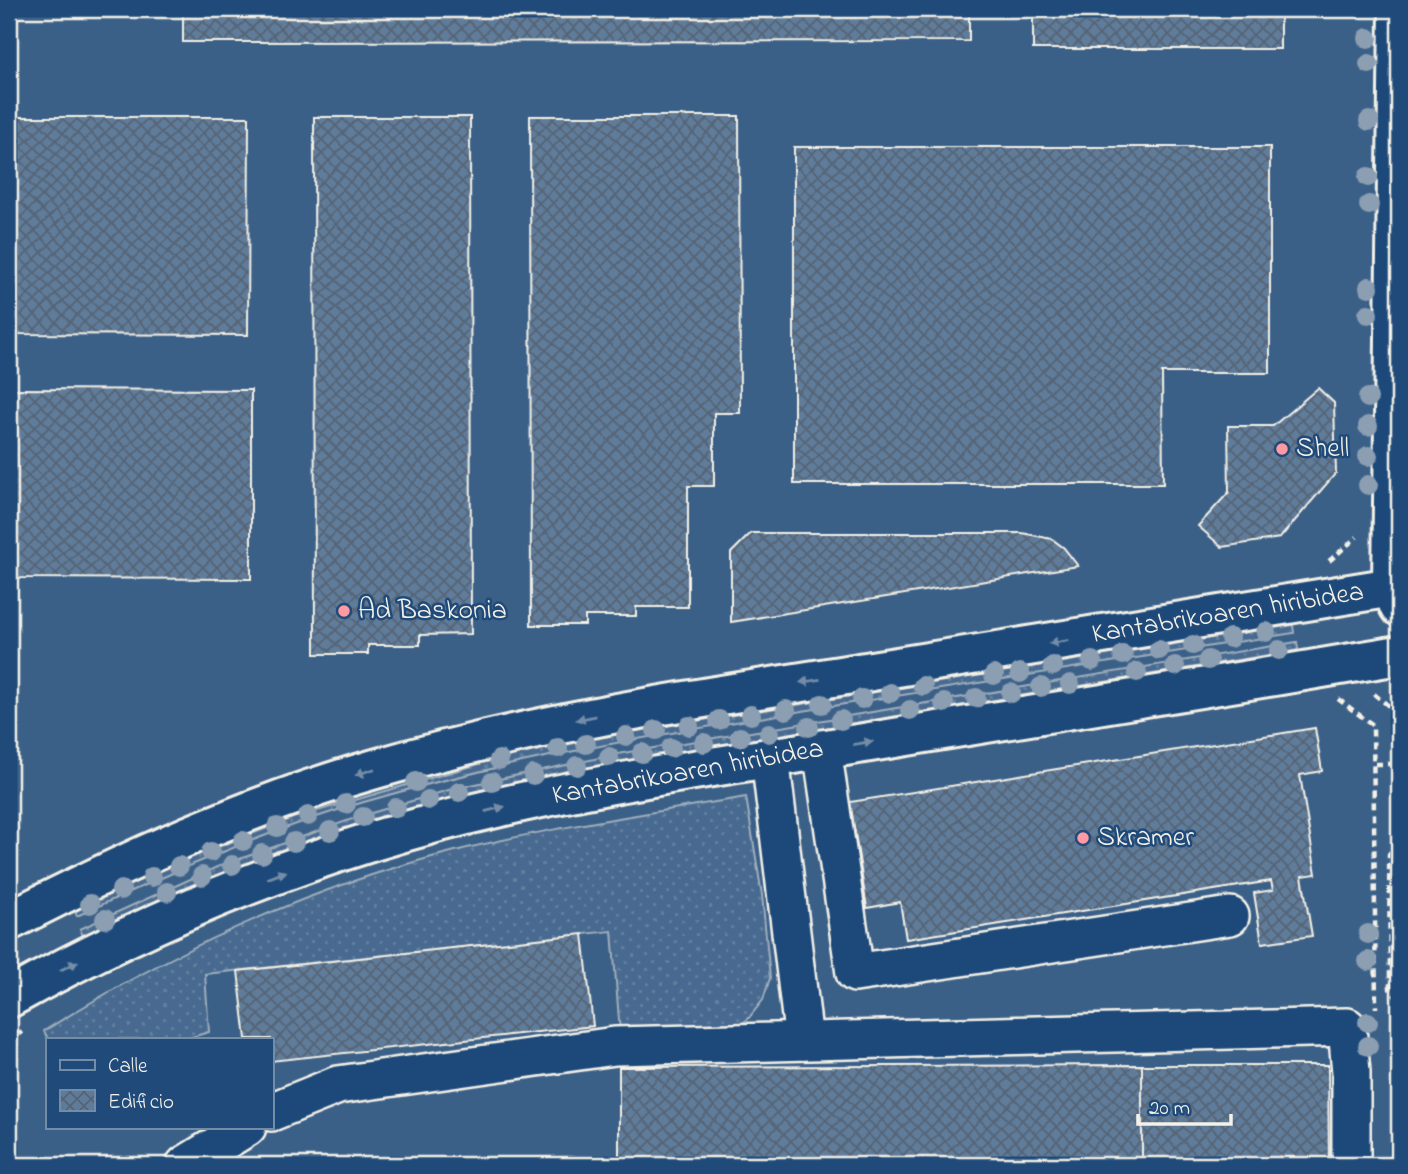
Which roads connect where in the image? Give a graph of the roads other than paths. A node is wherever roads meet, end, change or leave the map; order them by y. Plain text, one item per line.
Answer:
1 (1399, 9) edge
2 (1397, 593) edge
3 (1399, 655) edge
4 (822, 749) junction
5 (771, 757) junction
6 (1230, 916) dead end
7 (9, 921) edge
8 (9, 998) edge
9 (804, 1041) junction
10 (273, 1111) edge
11 (245, 1128) edge
12 (184, 1165) edge
13 (1351, 1165) edge

1 - 2 main road
2 -> 7 main road, Kantabrikoaren hiribidea
4 -> 3 main road, Kantabrikoaren hiribidea
4 - 5 main road, Kantabrikoaren hiribidea
4 - 6 lane
8 -> 5 main road, Kantabrikoaren hiribidea
5 - 9 lane
9 - 10 lane
9 - 13 lane
11 - 12 lane

